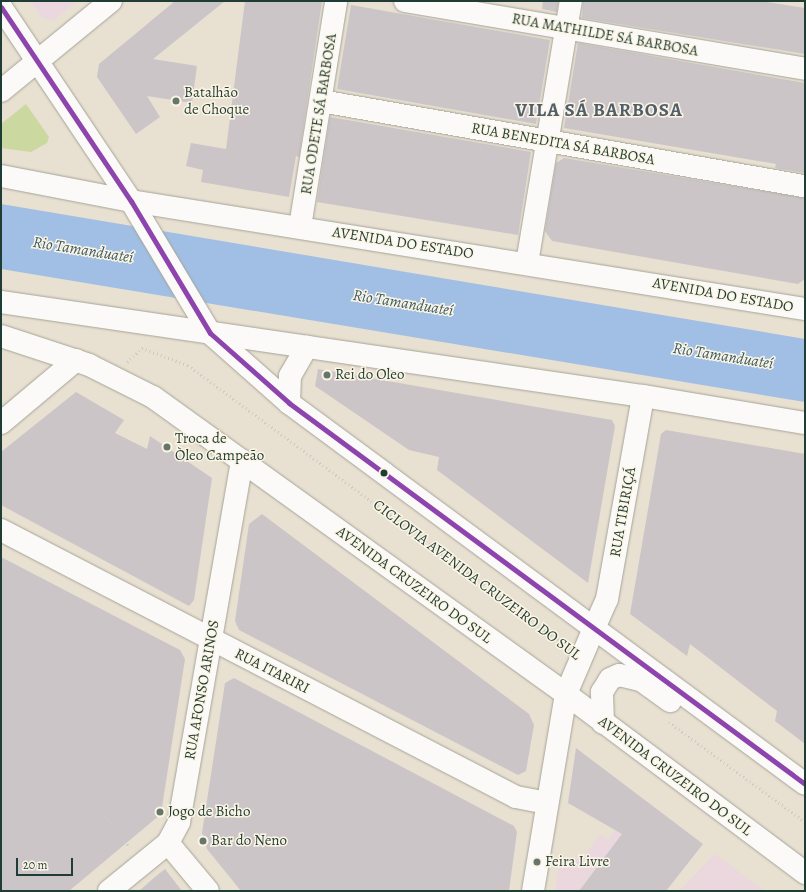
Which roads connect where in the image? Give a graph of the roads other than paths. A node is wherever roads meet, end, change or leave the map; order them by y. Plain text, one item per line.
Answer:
1 (110, 1) edge
2 (336, 1) edge
3 (405, 1) edge
4 (571, 1) edge
5 (1, 7) edge
6 (566, 28) junction
7 (38, 61) junction
8 (805, 69) edge
9 (1, 91) edge
10 (321, 101) junction
11 (547, 141) junction
12 (1, 176) edge
13 (805, 186) edge
14 (131, 201) junction
15 (300, 227) junction
16 (527, 263) junction
17 (1, 302) edge
18 (802, 306) edge
19 (210, 333) junction
20 (1, 336) edge
21 (307, 346) junction
22 (76, 360) junction
23 (643, 396) junction
24 (289, 404) junction
25 (1, 423) edge
26 (805, 423) edge
27 (242, 460) junction
28 (1, 530) edge
29 (595, 626) junction
30 (211, 639) junction
31 (566, 694) junction
32 (603, 723) junction
33 (763, 752) junction
34 (805, 784) edge
35 (546, 803) junction
36 (168, 843) junction
37 (805, 873) edge
38 (109, 891) edge
39 (208, 891) edge
40 (533, 891) edge

1 - 7 main road
2 - 10 main road, RUA ODETE SÁ BARBOSA
3 - 6 main road, RUA MATHILDE SÁ BARBOSA
4 - 6 main road
5 - 7 main road
6 - 8 main road, RUA MATHILDE SÁ BARBOSA
6 - 11 main road
7 - 9 main road
7 - 14 main road
10 - 11 main road, RUA BENEDITA SÁ BARBOSA
10 - 15 main road, RUA ODETE SÁ BARBOSA
11 - 13 main road, RUA BENEDITA SÁ BARBOSA
11 - 16 main road
12 - 14 main road, AVENIDA DO ESTADO
14 - 15 main road, AVENIDA DO ESTADO
14 - 19 main road
15 - 16 main road, AVENIDA DO ESTADO
16 - 18 main road, AVENIDA DO ESTADO
17 - 19 main road
19 - 21 main road
19 - 24 main road
20 - 22 main road, AVENIDA CRUZEIRO DO SUL
21 - 23 main road
21 - 24 main road
22 - 25 main road
22 - 27 main road, AVENIDA CRUZEIRO DO SUL
23 - 26 main road
23 - 29 main road, RUA TIBIRIÇÁ
24 - 29 main road
27 - 30 main road, RUA AFONSO ARINOS
27 - 31 main road, AVENIDA CRUZEIRO DO SUL
28 - 30 main road, RUA ITARIRI
29 - 31 main road, RUA TIBIRIÇÁ
29 - 33 main road
30 - 35 main road, RUA ITARIRI
30 - 36 main road, RUA AFONSO ARINOS
31 - 32 main road, AVENIDA CRUZEIRO DO SUL
31 - 35 main road, RUA TIBIRIÇÁ
32 - 33 main road
32 - 37 main road, AVENIDA CRUZEIRO DO SUL
33 - 34 main road
35 - 40 main road, RUA TIBIRIÇÁ
36 - 38 main road, RUA AFONSO ARINOS
36 - 39 main road

